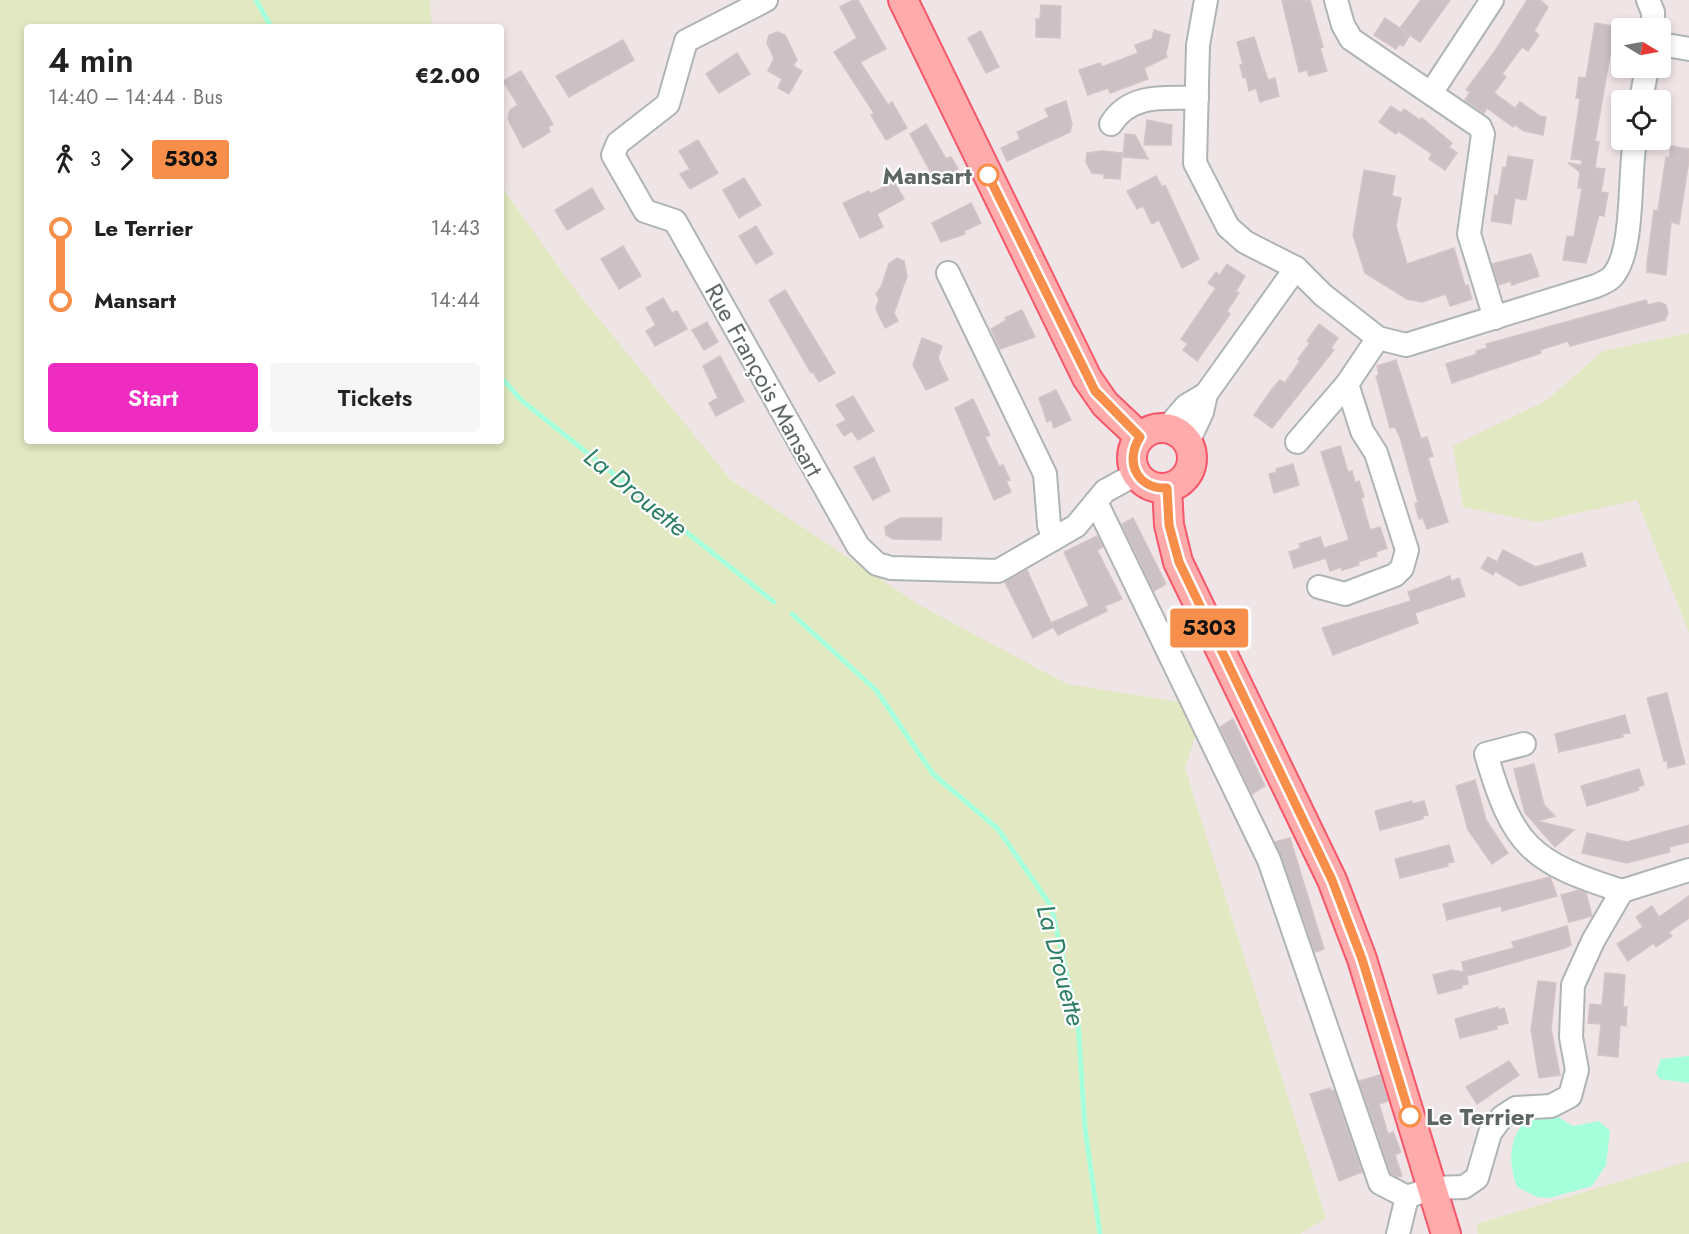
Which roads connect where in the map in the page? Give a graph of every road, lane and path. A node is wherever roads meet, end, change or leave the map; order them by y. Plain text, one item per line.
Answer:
1 (766, 0) edge
2 (903, 0) edge
3 (1206, 0) edge
4 (1336, 0) edge
5 (1492, 0) edge
6 (1648, 0) edge
7 (1653, 18) edge
8 (1671, 46) edge
9 (1689, 49) edge
10 (1431, 93) junction
11 (1197, 98) junction
12 (1111, 124) dead end
13 (1633, 150) edge
14 (1296, 268) junction
15 (948, 273) dead end
16 (1495, 318) junction
17 (1378, 338) junction
18 (1347, 384) junction
19 (1178, 435) junction
20 (1140, 437) junction
21 (1297, 442) dead end
22 (1137, 474) junction
23 (1167, 488) junction
24 (1096, 502) junction
25 (1054, 539) junction
26 (1319, 587) dead end
27 (1524, 744) dead end
28 (1689, 870) edge
29 (1622, 891) junction
30 (1420, 1193) junction
31 (1398, 1234) edge
32 (1446, 1234) edge

1 - 25 street, Rue François Mansart
2 - 20 main road
3 - 11 street
4 - 10 street
5 - 10 street
6 - 7 street
8 - 9 street
10 - 16 street
11 - 12 street
11 - 14 street
13 - 16 street
14 - 17 street
14 - 19 street
15 - 25 street
16 - 17 street
17 - 18 street
18 - 21 street
18 - 26 street
19 - 20 main road
19 - 23 main road
20 - 22 main road
22 - 23 main road
22 - 24 street, Rue François Mansart
23 - 30 main road
24 - 25 street, Rue François Mansart
24 - 30 street
27 - 29 street
28 - 29 street
29 - 30 street
30 - 31 street
30 - 32 main road

